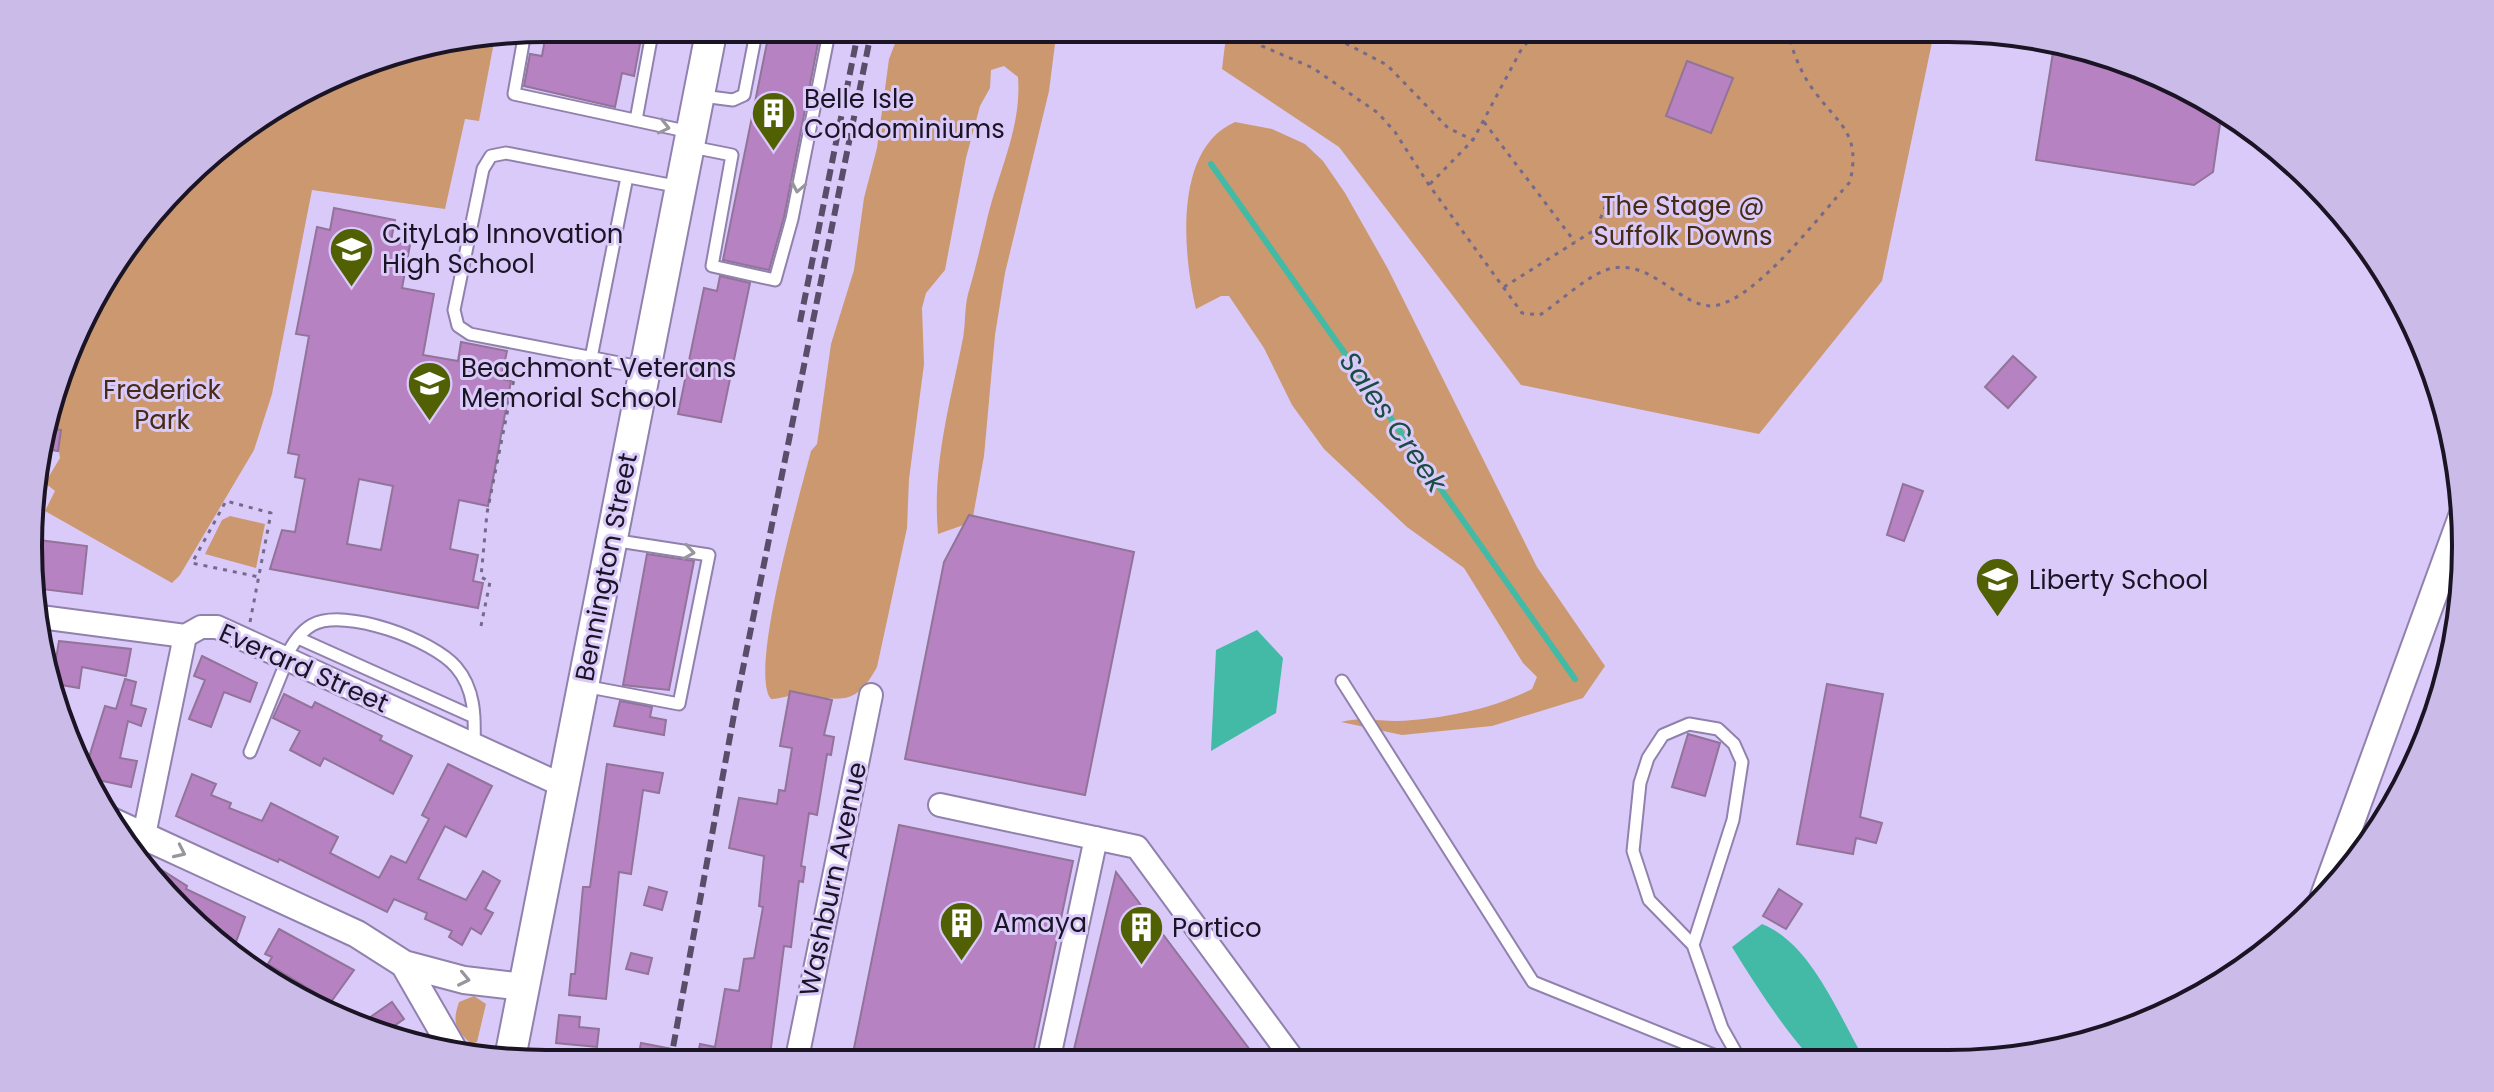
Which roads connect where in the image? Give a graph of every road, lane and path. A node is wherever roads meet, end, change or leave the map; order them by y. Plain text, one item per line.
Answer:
1 (650, 42) edge
2 (709, 42) edge
3 (754, 42) edge
4 (827, 42) edge
5 (1260, 42) edge
6 (1343, 42) edge
7 (1530, 42) edge
8 (1792, 42) edge
9 (523, 43) edge
10 (699, 95) junction
11 (636, 120) junction
12 (1484, 122) junction
13 (690, 140) junction
14 (1473, 140) junction
15 (627, 177) junction
16 (1429, 185) junction
17 (681, 187) junction
18 (1611, 193) dead end
19 (1575, 242) junction
20 (1504, 287) junction
21 (591, 358) junction
22 (645, 368) junction
23 (514, 379) dead end
24 (612, 540) junction
25 (2452, 544) edge
26 (259, 577) junction
27 (47, 618) edge
28 (250, 625) dead end
29 (481, 626) dead end
30 (185, 636) junction
31 (298, 638) junction
32 (286, 659) junction
33 (1342, 681) dead end
34 (583, 686) junction
35 (871, 695) dead end
36 (474, 717) junction
37 (474, 745) junction
38 (250, 752) dead end
39 (564, 786) junction
40 (940, 805) dead end
41 (129, 828) edge
42 (144, 835) junction
43 (1096, 838) junction
44 (2333, 871) edge
45 (1693, 945) junction
46 (404, 964) junction
47 (524, 987) junction
48 (448, 1040) edge
49 (512, 1049) edge
50 (799, 1050) edge
51 (1051, 1050) edge
52 (1286, 1050) edge
53 (1701, 1050) edge
54 (1734, 1050) edge

1 - 11 lane
2 - 10 main road, Bennington Street
3 - 10 lane
4 -> 13 lane
5 - 16 path
6 - 14 path
7 - 12 path
8 - 20 path
9 - 11 lane
10 - 13 main road, Bennington Street
11 -> 13 lane
12 - 14 path
12 - 19 path
13 - 17 main road, Bennington Street
14 - 16 path
15 - 17 lane
15 - 21 lane
15 - 21 lane
16 - 20 path
17 - 22 main road, Bennington Street
18 - 19 path
19 - 20 path
21 - 22 lane
22 - 24 main road, Bennington Street
23 - 29 path
24 - 34 main road, Bennington Street
24 -> 34 lane
25 - 44 street
26 - 26 path
26 - 28 path
27 - 30 street, Everard Street
30 - 32 street, Everard Street
30 - 42 street
31 - 32 lane
31 - 36 lane
31 - 36 lane
32 - 37 street, Everard Street
32 - 38 lane
33 - 53 lane
34 - 39 main road, Bennington Street
35 - 50 street, Washburn Avenue
36 - 37 lane
37 - 39 street, Everard Street
39 - 47 main road, Bennington Street
40 - 43 street
41 - 42 street
42 -> 46 street
43 - 51 street
43 - 52 street
45 - 45 lane
45 - 54 lane
46 -> 47 street
46 - 48 street
47 - 49 main road, Bennington Street

